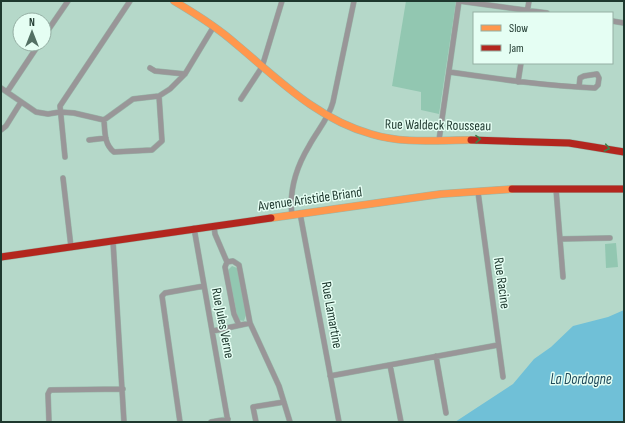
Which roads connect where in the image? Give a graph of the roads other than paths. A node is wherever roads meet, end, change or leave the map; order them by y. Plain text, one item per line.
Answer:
1 (68, 1) edge
2 (130, 1) edge
3 (174, 1) edge
4 (282, 1) edge
5 (354, 1) edge
6 (459, 1) edge
7 (529, 1) edge
8 (527, 12) edge
9 (613, 21) edge
10 (624, 23) edge
11 (52, 24) edge
12 (214, 26) junction
13 (34, 52) edge
14 (521, 64) edge
15 (262, 67) junction
16 (150, 68) dead end
17 (449, 72) junction
18 (185, 74) junction
19 (518, 82) junction
20 (579, 87) dead end
21 (1, 88) edge
22 (7, 92) junction
23 (159, 96) junction
24 (241, 99) dead end
25 (21, 102) junction
26 (60, 112) junction
27 (327, 117) junction
28 (104, 120) junction
29 (1, 130) edge
30 (106, 138) junction
31 (89, 140) dead end
32 (439, 140) junction
33 (624, 152) edge
34 (65, 157) dead end
35 (63, 178) dead end
36 (556, 189) junction
37 (624, 189) edge
38 (478, 192) junction
39 (300, 213) junction
40 (292, 214) junction
41 (214, 226) junction
42 (194, 228) junction
43 (610, 238) dead end
44 (560, 239) junction
45 (113, 241) junction
46 (71, 247) junction
47 (1, 257) edge
48 (227, 262) junction
49 (563, 277) dead end
50 (204, 286) junction
51 (250, 323) junction
52 (239, 326) junction
53 (213, 331) junction
54 (498, 345) junction
55 (436, 356) junction
56 (390, 365) junction
57 (330, 376) junction
58 (503, 377) dead end
59 (123, 389) junction
60 (284, 402) junction
61 (446, 413) dead end
62 (228, 421) edge
63 (49, 422) edge
64 (124, 422) edge
65 (180, 422) edge
66 (211, 422) edge
67 (256, 422) edge
68 (290, 422) edge
69 (339, 422) edge
70 (401, 422) edge

1 - 11 street
2 - 26 street
3 - 12 main road, Rue Waldeck Rousseau
4 - 15 street
5 - 27 street
6 - 8 street
6 - 17 street
7 - 8 street
9 - 10 street
12 - 15 main road, Rue Waldeck Rousseau
12 - 18 street
13 - 22 street
14 - 19 street
15 - 24 street
15 - 27 main road, Rue Waldeck Rousseau
16 - 18 street
17 - 19 street
17 - 32 street
18 - 23 street
19 - 20 street
21 - 22 street
22 - 25 street
23 - 28 street
23 - 30 street
25 - 26 street
25 - 29 street
26 - 28 street
26 - 34 street
27 - 32 main road, Rue Waldeck Rousseau
27 - 40 street
28 - 30 street
30 - 31 street
32 -> 33 main road, Rue Waldeck Rousseau
35 - 46 street
36 - 37 main road, Avenue Aristide Briand
36 - 38 main road, Avenue Aristide Briand
36 - 44 street
38 - 39 main road, Avenue Aristide Briand
38 - 54 street, Rue Racine
39 - 40 main road, Avenue Aristide Briand
39 - 57 street, Rue Lamartine
40 - 41 main road, Avenue Aristide Briand
41 - 42 main road, Avenue Aristide Briand
41 - 48 street
42 - 45 main road, Avenue Aristide Briand
42 - 50 street, Rue Jules Verne
43 - 44 street
44 - 49 street
45 - 46 main road, Avenue Aristide Briand
45 - 59 street
46 - 47 main road, Avenue Aristide Briand
48 - 51 street
48 - 52 street
50 - 53 street, Rue Jules Verne
50 - 65 street
51 - 52 street
51 - 60 street
52 - 53 street
53 - 62 street, Rue Jules Verne
54 - 55 street
54 - 58 street, Rue Racine
55 - 56 street
55 - 61 street
56 - 57 street
56 - 70 street
57 - 69 street, Rue Lamartine
59 - 63 street
59 - 64 street
60 - 67 street
60 - 68 street
62 - 66 street

